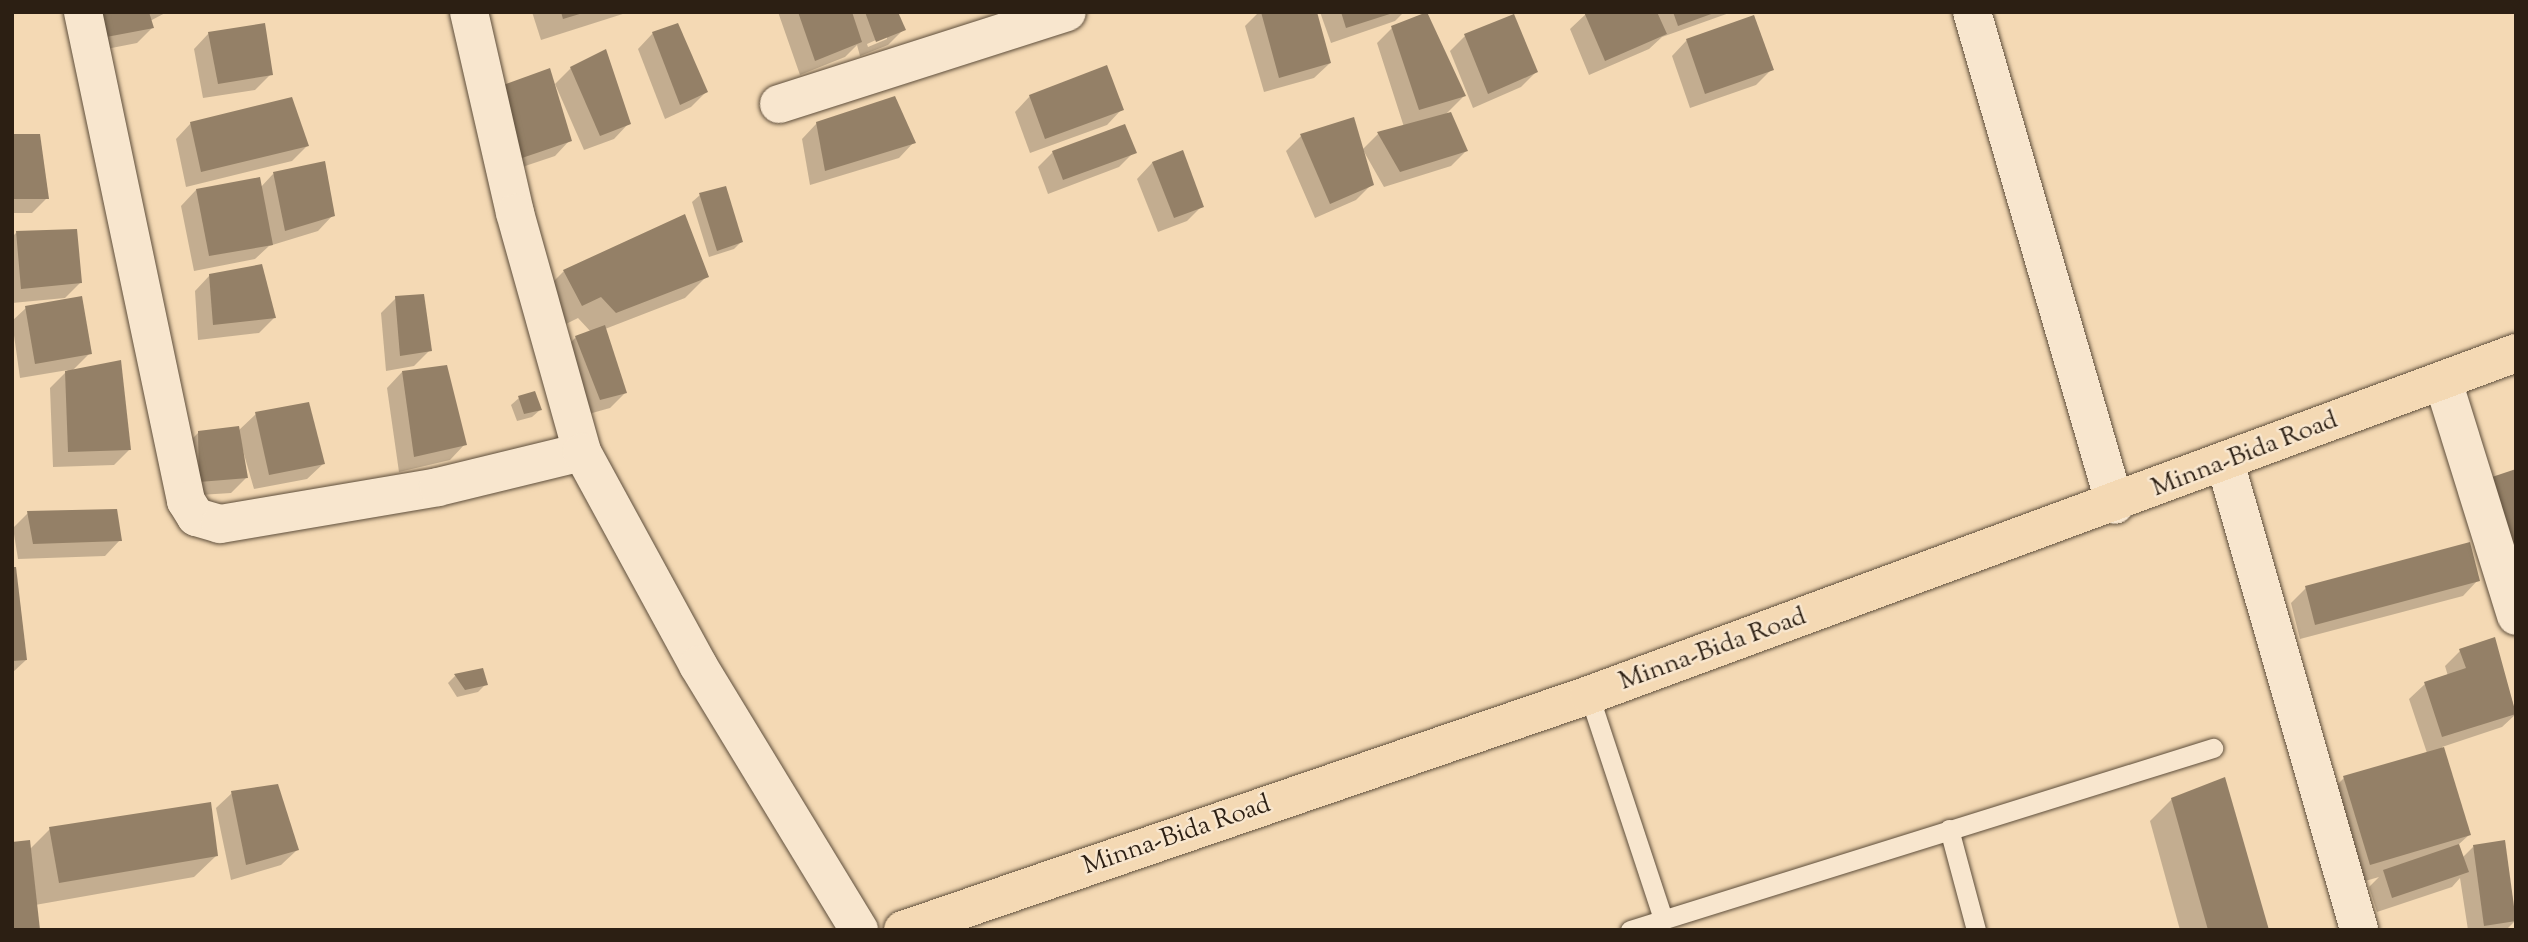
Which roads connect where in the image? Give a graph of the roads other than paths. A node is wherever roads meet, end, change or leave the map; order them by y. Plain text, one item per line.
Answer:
1 (83, 12) edge
2 (469, 12) edge
3 (1068, 12) edge
4 (1972, 12) edge
5 (779, 104) dead end
6 (2516, 353) edge
7 (2442, 381) junction
8 (582, 452) junction
9 (2225, 462) junction
10 (2115, 505) junction
11 (2516, 616) edge
12 (1589, 695) junction
13 (2213, 748) dead end
14 (1949, 829) junction
15 (1663, 919) junction
16 (859, 930) edge
17 (903, 930) edge
18 (1630, 930) edge
19 (1976, 930) edge
20 (2359, 930) edge

1 - 8 street
2 - 8 street
3 - 5 street
4 - 10 street
6 - 7 main road, Minna-Bida Road
7 - 9 main road, Minna-Bida Road
7 - 11 street
8 - 16 street
9 - 10 main road, Minna-Bida Road
9 - 20 street
10 - 12 main road, Minna-Bida Road
12 - 15 lane
12 - 17 main road, Minna-Bida Road
13 - 14 lane
14 - 15 lane
14 - 19 lane
15 - 18 lane

